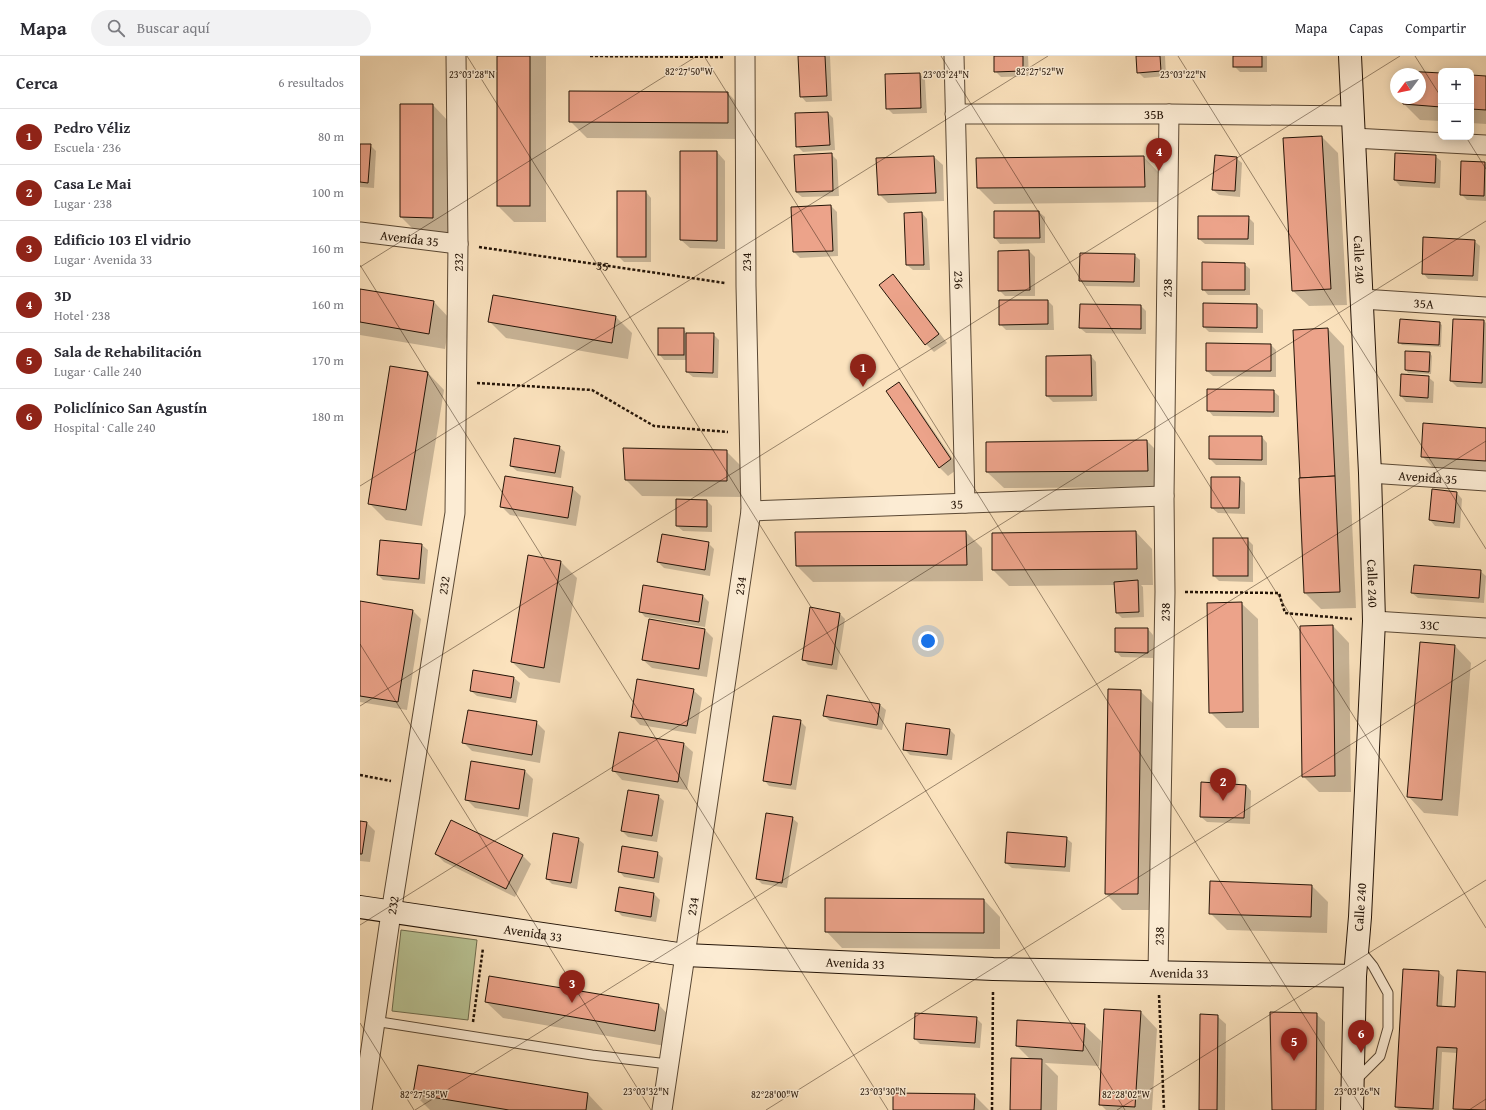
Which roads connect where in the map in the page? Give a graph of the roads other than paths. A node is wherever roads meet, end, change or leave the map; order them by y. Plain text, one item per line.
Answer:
1 (456, 56) edge
2 (954, 56) edge
3 (1350, 56) edge
4 (745, 57) edge
5 (955, 114) junction
6 (1169, 114) junction
7 (1352, 116) junction
8 (1353, 138) junction
9 (1486, 145) edge
10 (360, 232) edge
11 (458, 244) junction
12 (1362, 299) junction
13 (1486, 307) edge
14 (1370, 473) junction
15 (1486, 480) edge
16 (1164, 496) junction
17 (965, 503) junction
18 (751, 511) junction
19 (1374, 621) junction
20 (1486, 628) edge
21 (360, 907) edge
22 (391, 913) junction
23 (1357, 947) junction
24 (684, 955) junction
25 (1158, 972) junction
26 (1355, 976) junction
27 (374, 1021) junction
28 (668, 1064) junction
29 (1353, 1082) junction
30 (362, 1110) edge
31 (662, 1110) edge
32 (1352, 1110) edge

1 - 11 street, 232
2 - 5 street, 236
3 - 7 street, Calle 240
4 - 18 street, 234
5 - 6 street, 35B
5 - 17 street, 236
6 - 7 street, 35B
6 - 16 street, 238
7 - 8 street, Calle 240
8 - 9 street
8 - 12 street, Calle 240
10 - 11 street, Avenida 35
11 - 22 street, 232
12 - 13 street, 35A
12 - 14 street, Calle 240
14 - 15 street, Avenida 35
14 - 19 street, Calle 240
16 - 17 street, 35
16 - 25 street, 238
17 - 18 street, 35
18 - 24 street, 234
19 - 20 street, 33C
19 - 23 street, Calle 240
21 - 22 street, Avenida 33
22 - 24 street, Avenida 33
22 - 27 street, 232
23 - 26 street, Calle 240
23 - 29 lane
24 - 25 street, Avenida 33
24 - 28 street, 234
25 - 26 street, Avenida 33
26 - 29 street, Calle 240
27 - 28 lane
27 - 30 street, 232
28 - 31 street, 234
29 - 32 street, Calle 240

